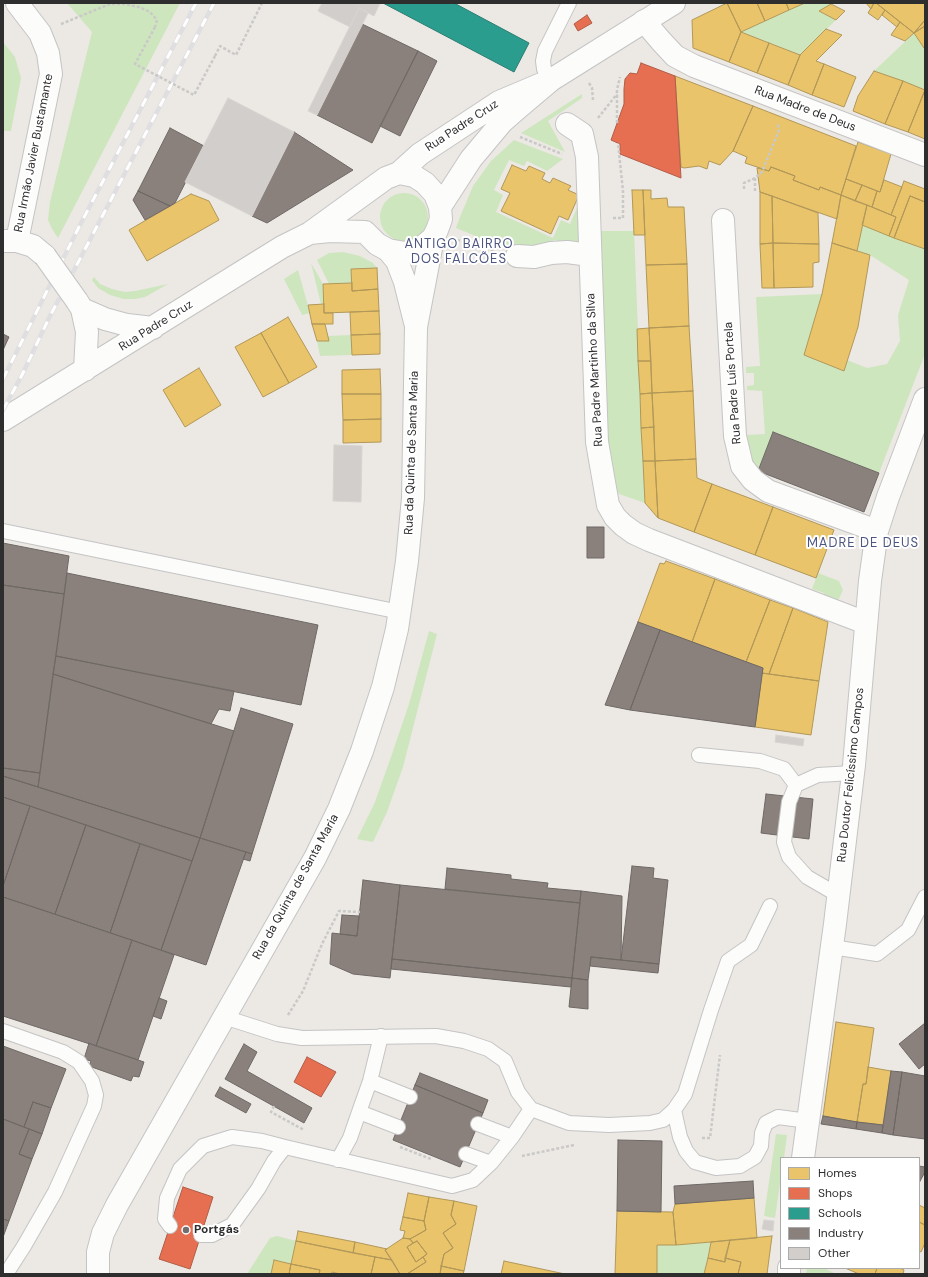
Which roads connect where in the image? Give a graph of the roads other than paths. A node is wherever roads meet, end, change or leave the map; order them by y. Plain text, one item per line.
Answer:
1 (17, 3) edge
2 (569, 3) edge
3 (674, 3) edge
4 (644, 21) junction
5 (551, 80) junction
6 (567, 124) dead end
7 (925, 155) edge
8 (399, 173) junction
9 (370, 190) junction
10 (440, 207) junction
11 (723, 220) dead end
12 (364, 232) junction
13 (310, 233) junction
14 (443, 238) junction
15 (10, 241) edge
16 (388, 250) junction
17 (590, 255) junction
18 (517, 256) road end
19 (79, 305) junction
20 (416, 327) junction
21 (153, 328) junction
22 (85, 370) junction
23 (925, 399) edge
24 (3, 420) edge
25 (3, 531) edge
26 (877, 531) junction
27 (400, 612) junction
28 (866, 623) junction
29 (699, 755) dead end
30 (853, 773) junction
31 (796, 785) junction
32 (838, 896) junction
33 (925, 897) edge
34 (770, 906) dead end
35 (832, 947) junction
36 (224, 1017) junction
37 (3, 1031) edge
38 (381, 1036) junction
39 (370, 1080) junction
40 (410, 1097) dead end
41 (531, 1109) junction
42 (674, 1110) junction
43 (359, 1112) junction
44 (808, 1121) junction
45 (478, 1124) dead end
46 (398, 1127) dead end
47 (512, 1137) junction
48 (285, 1147) junction
49 (466, 1154) dead end
50 (803, 1157) edge
51 (338, 1160) junction
52 (491, 1163) junction
53 (170, 1226) dead end
54 (201, 1235) dead end
55 (6, 1274) edge
56 (98, 1274) edge

1 - 15 street, Rua Irmão Javier Bustamante
2 - 5 lane
3 - 4 street
4 - 5 street
4 - 7 street, Rua Madre de Deus
5 - 8 street, Rua Padre Cruz
5 - 10 street, Rua Padre Cruz
6 - 17 street, Rua Padre Martinho da Silva
8 - 9 street, Rua Padre Cruz
8 - 10 street
9 - 12 street
9 - 13 street, Rua Padre Cruz
10 - 14 street, Rua Padre Cruz
11 - 26 street, Rua Padre Luís Portela
12 - 13 street, Rua Padre Cruz
12 - 16 street
13 - 21 street, Rua Padre Cruz
14 - 16 street
14 - 20 street, Rua da Quinta de Santa Maria
15 - 19 street, bridge
16 - 20 street, Rua da Quinta de Santa Maria
17 - 18 street
17 - 28 street, Rua Padre Martinho da Silva
19 - 21 street
19 - 22 street
20 - 27 street, Rua da Quinta de Santa Maria
21 - 22 street, Rua Padre Cruz
22 - 24 street, Rua Padre Cruz
23 - 26 street, Rua Doutor Felicíssimo Campos
25 - 27 lane
26 - 28 street, Rua Doutor Felicíssimo Campos
27 - 36 street, Rua da Quinta de Santa Maria
28 - 30 street, Rua Doutor Felicíssimo Campos
29 - 31 lane
30 - 31 lane
30 - 32 street, Rua Doutor Felicíssimo Campos
31 - 32 lane
32 - 35 street, Rua Doutor Felicíssimo Campos
33 - 35 lane
34 - 42 lane
35 - 44 street, Rua Doutor Felicíssimo Campos
36 - 38 lane
36 - 56 street, Rua da Quinta de Santa Maria
37 - 55 lane
38 - 39 lane
38 - 41 lane
39 - 40 lane
39 - 43 lane
41 - 42 lane
41 - 47 lane
42 - 44 lane
43 - 46 lane
43 - 51 lane
44 - 50 street, Rua Doutor Felicíssimo Campos
45 - 47 lane
47 - 52 lane
48 - 51 lane
48 - 53 lane
48 - 54 lane
49 - 52 lane
51 - 52 lane

